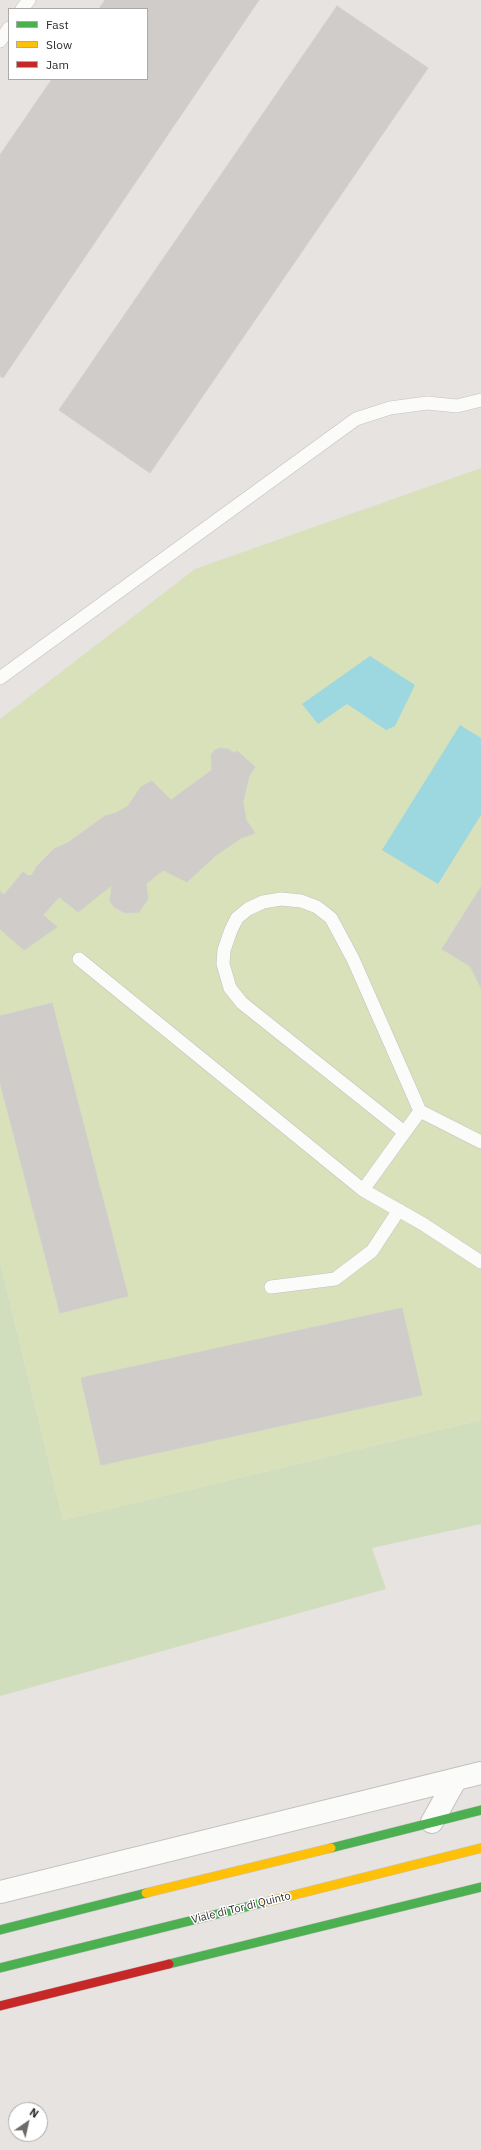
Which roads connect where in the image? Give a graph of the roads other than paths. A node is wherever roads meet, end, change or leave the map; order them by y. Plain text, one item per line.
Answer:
1 (29, 0) edge
2 (23, 8) edge
3 (8, 29) edge
4 (0, 41) edge
5 (481, 400) edge
6 (0, 678) edge
7 (79, 959) dead end
8 (420, 1111) junction
9 (404, 1132) junction
10 (481, 1142) edge
11 (363, 1190) junction
12 (399, 1210) junction
13 (481, 1262) edge
14 (271, 1287) dead end
15 (481, 1773) edge
16 (456, 1779) junction
17 (481, 1810) edge
18 (432, 1822) junction
19 (481, 1848) edge
20 (481, 1886) edge
21 (0, 1892) edge
22 (0, 1930) edge
23 (0, 1968) edge
24 (0, 2006) edge

1 - 2 lane
3 - 4 lane
5 - 6 lane
7 - 11 lane
8 - 9 lane
8 - 9 lane
8 - 10 lane
9 - 11 lane
11 - 12 lane
12 - 13 lane
12 - 14 lane
15 - 16 street
16 - 18 street
16 - 21 street
17 - 18 main road
18 - 22 main road
19 - 23 main road, Viale di Tor di Quinto
20 - 24 main road

